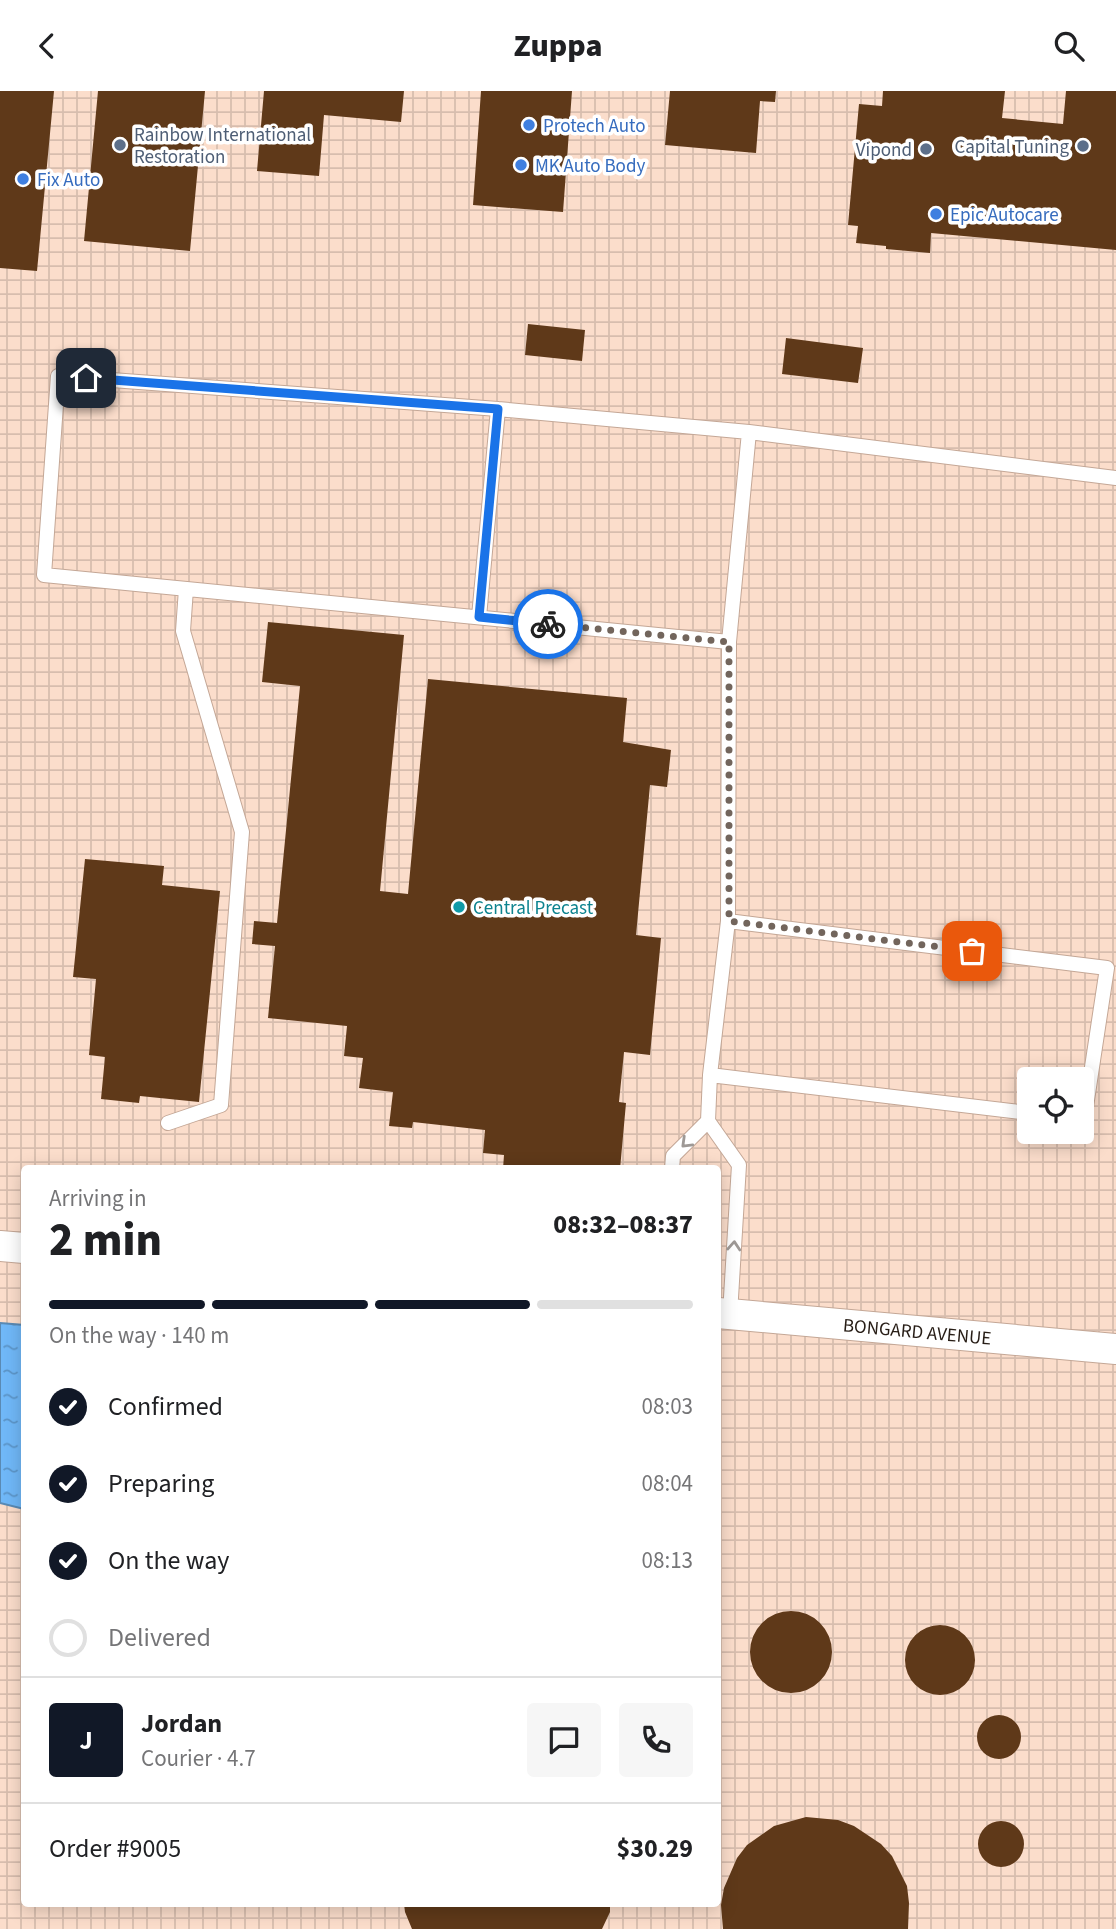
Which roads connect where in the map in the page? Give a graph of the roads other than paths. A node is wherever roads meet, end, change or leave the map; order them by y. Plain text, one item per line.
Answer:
1 (498, 409) junction
2 (749, 432) junction
3 (1116, 478) edge
4 (186, 589) junction
5 (479, 617) junction
6 (729, 642) junction
7 (729, 921) junction
8 (1092, 1067) edge
9 (710, 1075) junction
10 (1017, 1112) edge
11 (708, 1121) junction
12 (168, 1123) dead end
13 (672, 1165) edge
14 (0, 1246) edge
15 (21, 1248) edge
16 (724, 1313) edge
17 (1116, 1349) edge

1 - 2 lane
1 - 4 lane
1 - 5 lane
2 - 3 lane
2 - 6 lane
4 - 5 lane
4 - 12 lane
5 - 6 lane
6 - 7 lane
7 - 8 lane
7 - 9 lane
9 - 10 lane
9 - 11 lane
11 -> 13 lane
16 -> 11 lane
14 - 15 street
16 - 17 street, BONGARD AVENUE

